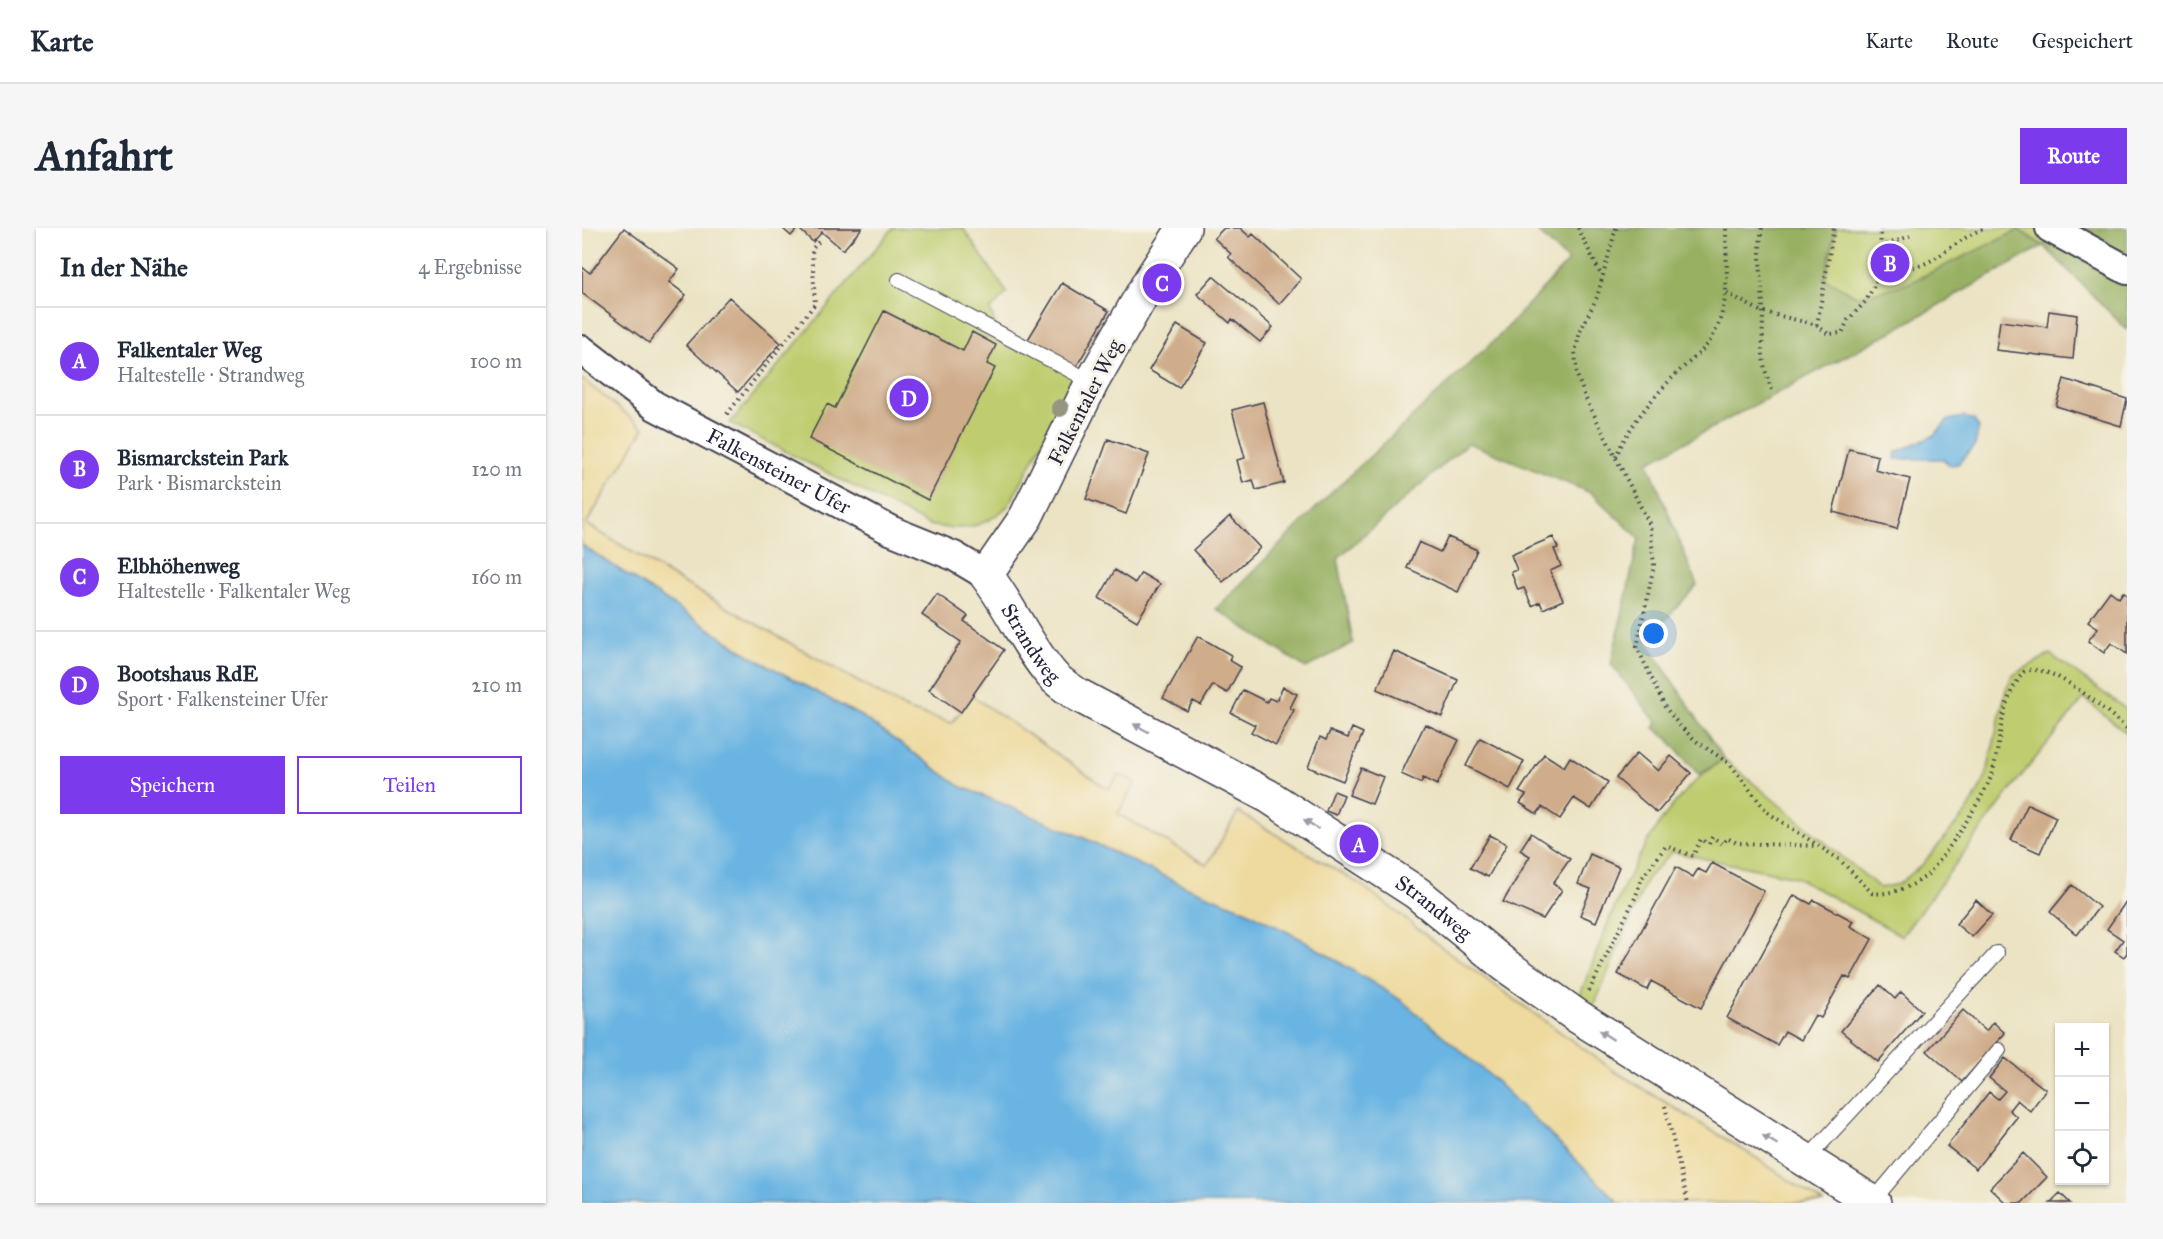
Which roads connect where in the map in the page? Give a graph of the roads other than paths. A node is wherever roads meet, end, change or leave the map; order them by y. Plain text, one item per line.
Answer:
1 (1184, 228) edge
2 (2050, 228) edge
3 (2127, 270) edge
4 (899, 280) dead end
5 (582, 350) edge
6 (1092, 382) junction
7 (986, 575) junction
8 (1997, 953) dead end
9 (1999, 1050) dead end
10 (1805, 1162) junction
11 (1873, 1203) edge

1 - 6 street, Falkentaler Weg
2 - 3 street
4 - 6 lane
5 - 7 street, Falkensteiner Ufer
6 - 7 street, Falkentaler Weg
10 -> 7 street, Strandweg
8 - 10 lane
9 - 11 lane
10 - 11 street, Strandweg

